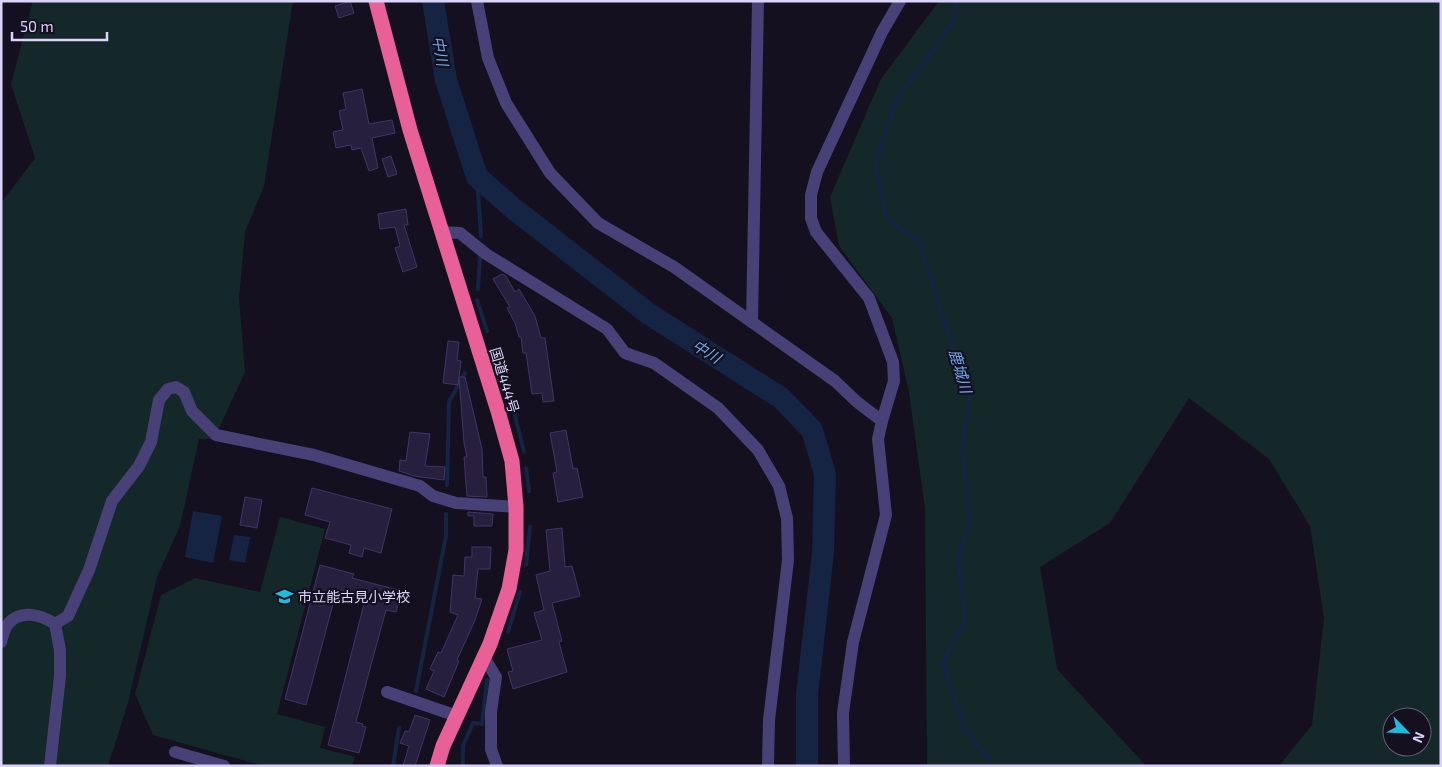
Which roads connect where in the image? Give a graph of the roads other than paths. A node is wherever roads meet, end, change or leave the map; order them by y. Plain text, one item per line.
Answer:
1 (376, 1) edge
2 (476, 1) edge
3 (758, 1) edge
4 (900, 1) edge
5 (442, 232) junction
6 (752, 322) junction
7 (882, 421) junction
8 (516, 507) junction
9 (54, 624) junction
10 (1, 642) edge
11 (484, 657) junction
12 (387, 692) dead end
13 (457, 716) junction
14 (175, 752) dead end
15 (50, 766) edge
16 (224, 766) edge
17 (437, 766) edge
18 (497, 766) edge
19 (768, 766) edge
20 (844, 766) edge

1 - 5 highway, 国道444号
2 - 6 street
3 - 6 street
4 - 7 street
5 - 8 highway, 国道444号
5 - 19 street
6 - 7 street
7 - 20 street
8 - 9 street
8 - 11 highway, 国道444号
9 - 10 street
9 - 15 street
11 - 13 highway, 国道444号
11 - 18 street
12 - 13 street
13 - 17 highway, 国道444号
14 - 16 street

